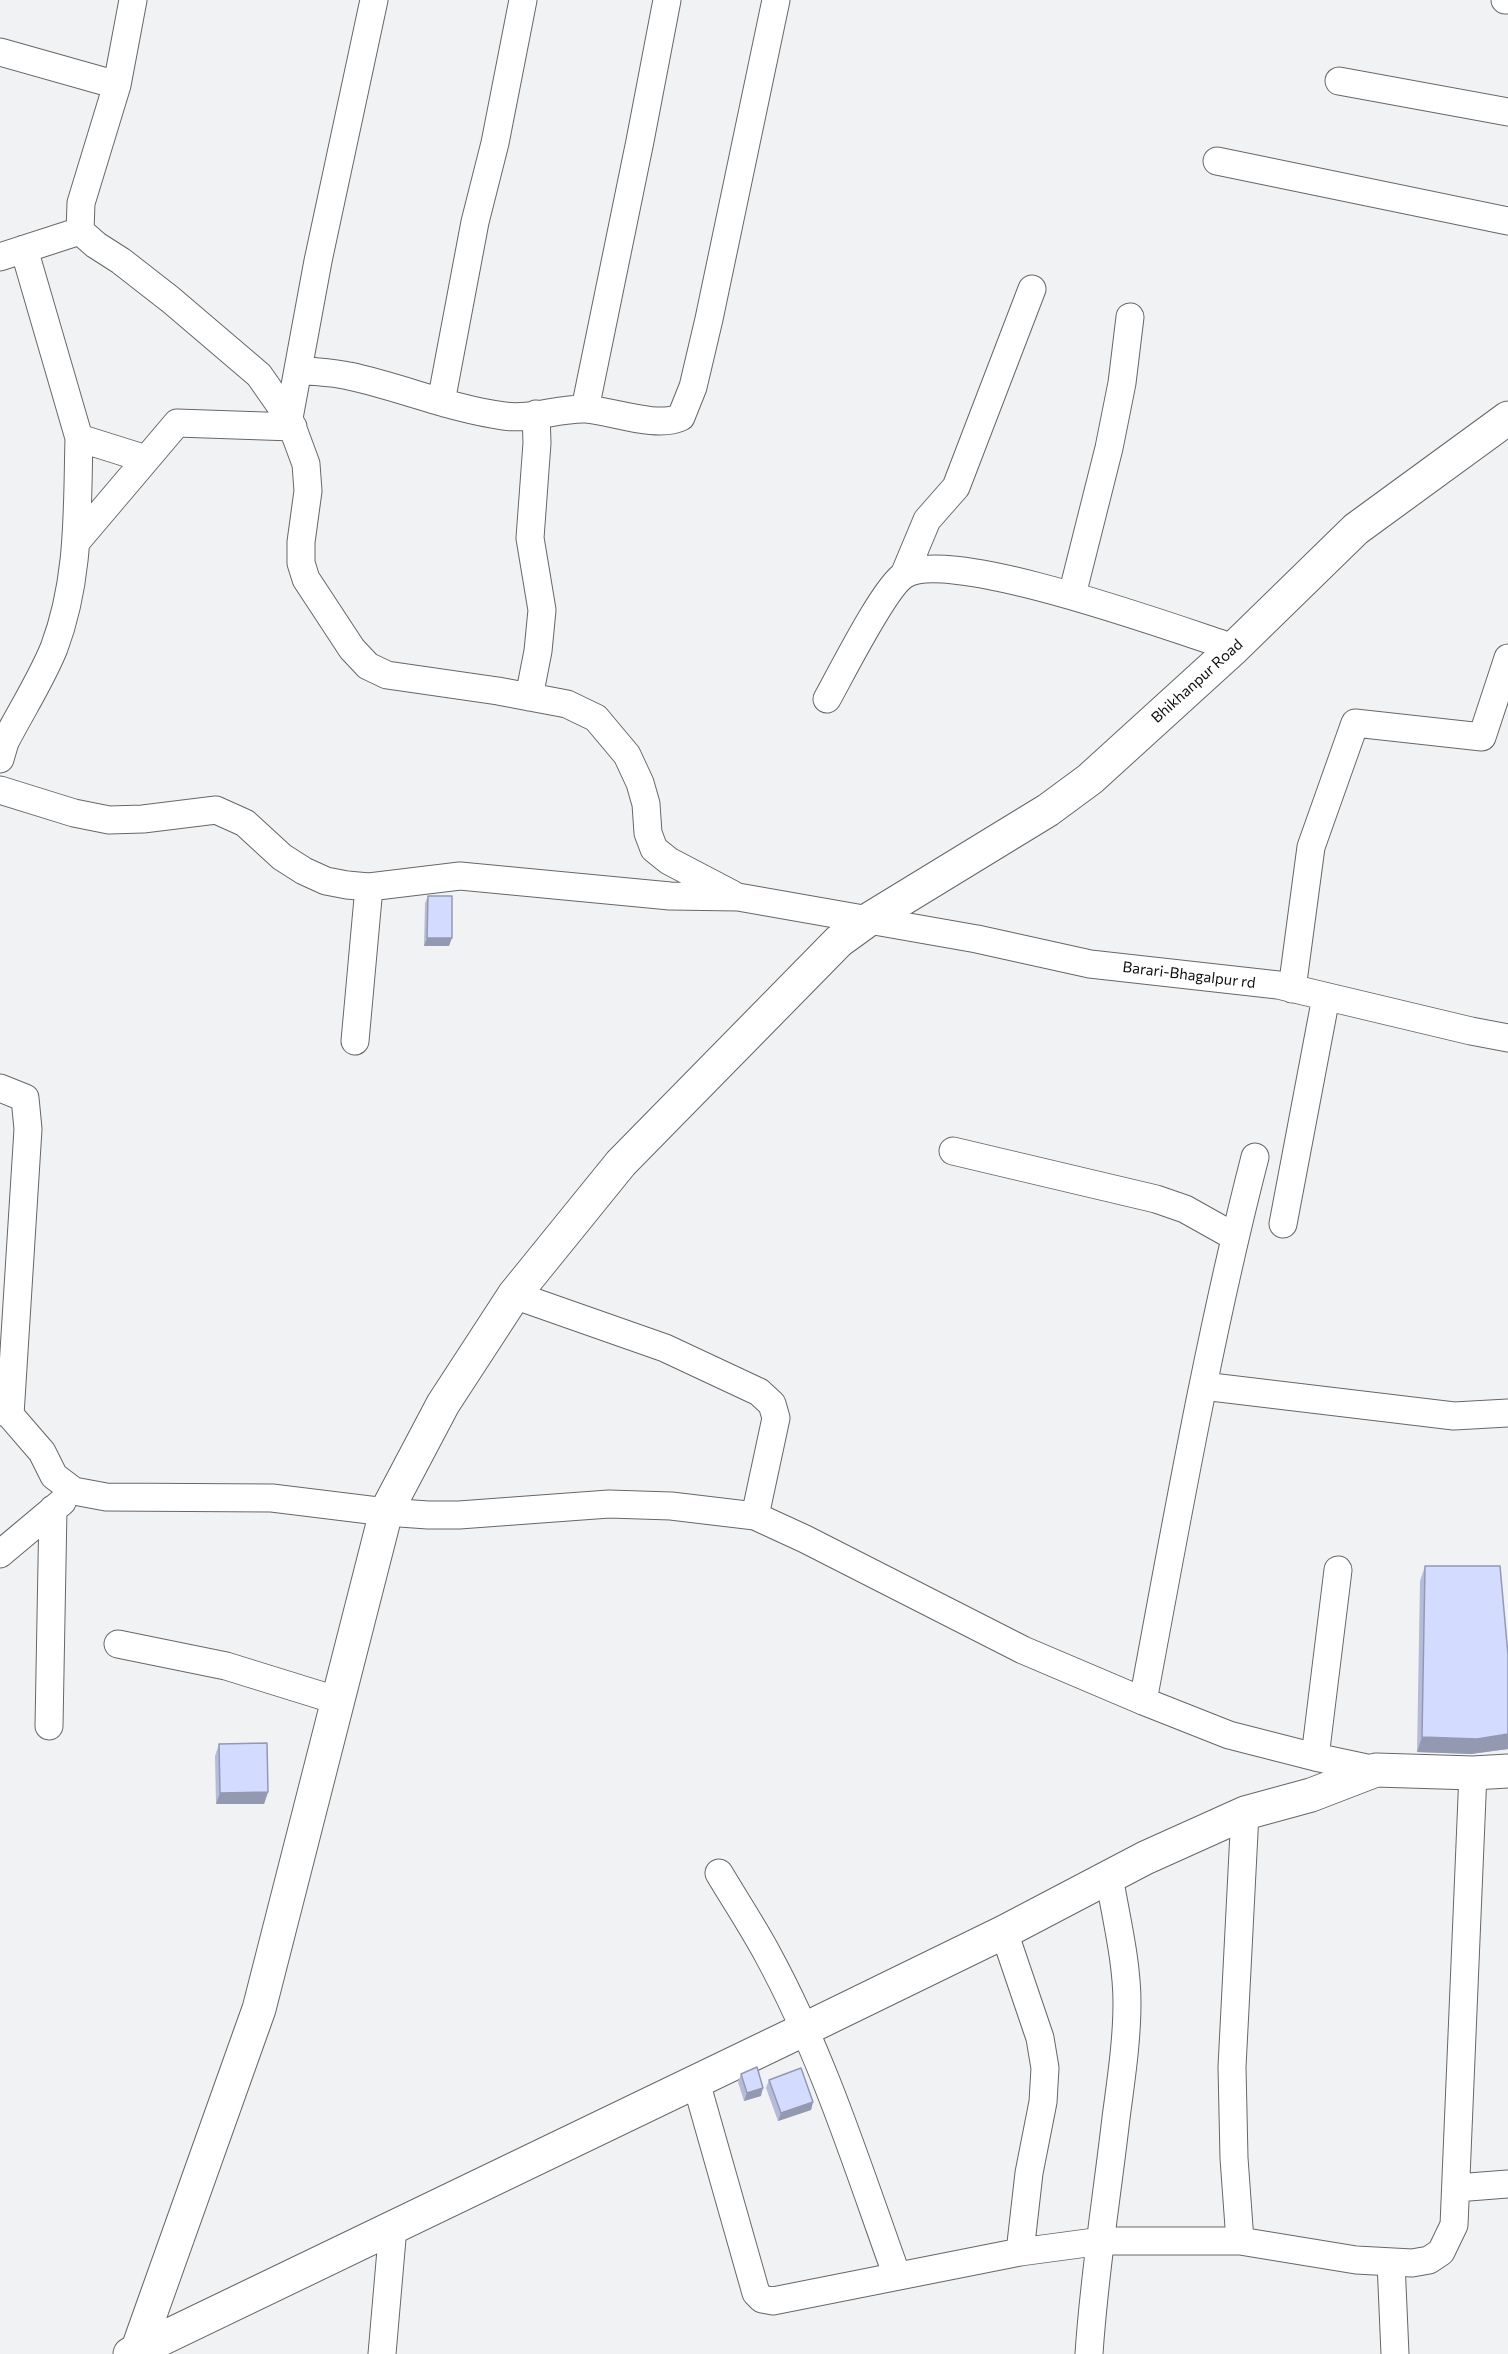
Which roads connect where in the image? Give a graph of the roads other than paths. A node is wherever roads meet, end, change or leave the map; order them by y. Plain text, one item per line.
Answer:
1 (133, 0) edge
2 (374, 0) edge
3 (524, 0) edge
4 (667, 0) edge
5 (776, 0) edge
6 (0, 52) edge
7 (1339, 81) dead end
8 (117, 85) junction
9 (1508, 112) edge
10 (1217, 161) dead end
11 (1508, 221) edge
12 (80, 231) junction
13 (12, 253) edge
14 (1032, 289) dead end
15 (1130, 317) dead end
16 (299, 370) junction
17 (441, 402) junction
18 (585, 409) junction
19 (536, 414) junction
20 (291, 422) junction
21 (1504, 428) edge
22 (79, 438) junction
23 (146, 459) junction
24 (76, 541) junction
25 (904, 575) junction
26 (1072, 595) junction
27 (1234, 648) junction
28 (1508, 658) edge
29 (529, 697) junction
30 (827, 699) dead end
31 (0, 759) edge
32 (0, 790) edge
33 (369, 887) junction
34 (738, 897) junction
35 (868, 920) junction
36 (1292, 989) junction
37 (1326, 997) junction
38 (1508, 1038) edge
39 (355, 1041) dead end
40 (0, 1088) edge
41 (953, 1151) dead end
42 (1256, 1157) dead end
43 (1283, 1224) dead end
44 (1234, 1238) junction
45 (514, 1295) junction
46 (1203, 1386) junction
47 (5, 1412) edge
48 (1508, 1413) edge
49 (74, 1491) junction
50 (53, 1509) junction
51 (386, 1512) junction
52 (755, 1516) junction
53 (0, 1554) edge
54 (1338, 1570) dead end
55 (118, 1644) dead end
56 (339, 1701) junction
57 (1143, 1701) junction
58 (49, 1726) dead end
59 (1315, 1757) junction
60 (1376, 1770) junction
61 (1508, 1771) edge
62 (1473, 1773) junction
63 (1245, 1813) junction
64 (719, 1873) dead end
65 (1109, 1876) junction
66 (1004, 1932) junction
67 (803, 2030) junction
68 (696, 2082) junction
69 (1508, 2184) edge
70 (1456, 2188) junction
71 (393, 2227) junction
72 (1102, 2241) junction
73 (1240, 2241) junction
74 (1020, 2252) junction
75 (1391, 2262) junction
76 (897, 2276) junction
77 (134, 2353) edge
78 (382, 2354) edge
79 (1089, 2354) edge
80 (1395, 2354) edge

1 - 8 street
2 - 16 street
3 - 17 street
4 - 18 street
5 - 18 street
6 - 8 street
7 - 9 street
8 - 12 street
10 - 11 street
12 - 13 street
12 - 20 street
13 - 22 street
14 - 25 street
15 - 26 street
16 - 17 street
16 - 20 street
17 - 19 street
18 - 19 street
19 - 29 street
20 - 23 street
20 - 29 street
21 - 27 main road, Bhikhanpur Road
22 - 23 street
22 - 24 street
23 - 24 street
24 - 31 street
25 - 26 street
25 - 30 street
26 - 27 street
27 - 35 main road, Bhikhanpur Road
28 - 36 street
29 - 34 street
32 - 33 street
33 - 34 street
33 - 39 street
34 - 35 street, Barari-Bhagalpur rd
35 - 36 street, Barari-Bhagalpur rd
35 - 45 main road, Bhikhanpur Road
36 - 37 street, Barari-Bhagalpur rd
37 - 38 street, Barari-Bhagalpur rd
37 - 43 street
40 - 47 street
41 - 44 street
42 - 44 street
44 - 46 street
45 - 51 main road, Bhikhanpur Road
45 - 52 street
46 - 48 street
46 - 57 street
47 - 49 street
49 - 50 street
49 - 51 street
50 - 53 street
50 - 58 street
51 - 52 street
51 - 56 main road, Bhikhanpur Road
52 - 57 street
54 - 59 street
55 - 56 street
56 - 77 main road, Bhikhanpur Road
57 - 59 street
59 - 60 street
60 - 62 main road
60 - 63 main road
61 - 62 main road
62 - 70 street
63 - 65 main road
63 - 73 street
64 - 67 street
65 - 66 main road
65 - 72 street
66 - 67 main road
66 - 74 street
67 - 68 main road
67 - 76 street
68 - 71 main road
68 - 76 street
69 - 70 street
70 - 75 street
71 - 77 main road
71 - 78 street
72 - 73 street
72 - 74 street
72 - 79 street
73 - 75 street
74 - 76 street
75 - 80 street

